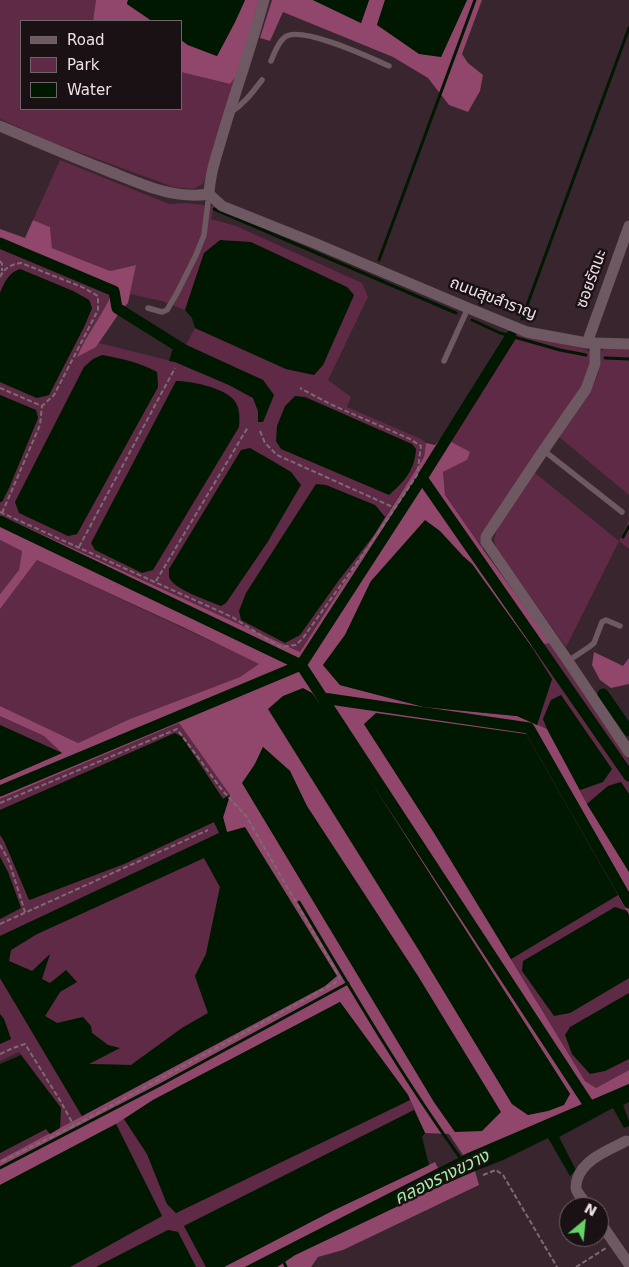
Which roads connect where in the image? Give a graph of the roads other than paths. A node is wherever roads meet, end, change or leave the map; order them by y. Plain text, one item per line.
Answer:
1 (264, 0) edge
2 (271, 61) dead end
3 (390, 66) dead end
4 (262, 80) dead end
5 (229, 114) junction
6 (0, 126) edge
7 (209, 194) junction
8 (629, 226) edge
9 (148, 308) dead end
10 (468, 308) junction
11 (591, 343) junction
12 (629, 344) edge
13 (444, 361) dead end
14 (543, 450) junction
15 (622, 512) dead end
16 (620, 626) dead end
17 (568, 661) junction
18 (629, 752) edge
19 (626, 1141) dead end
20 (581, 1197) edge
21 (609, 1235) edge
22 (629, 1264) edge

1 - 5 street
2 - 3 lane
4 - 5 lane
5 - 7 street
6 - 7 street
7 - 9 lane
7 - 10 street, ถนนสุขสำราญ
8 - 11 street, ซอยรัตนะ
10 - 11 street, ถนนสุขสำราญ
10 - 13 lane
11 - 12 street, ถนนสุขสำราญ
11 - 14 street
14 - 15 lane
14 - 17 street
16 - 17 lane
17 - 18 street
19 - 20 street
21 - 22 street

